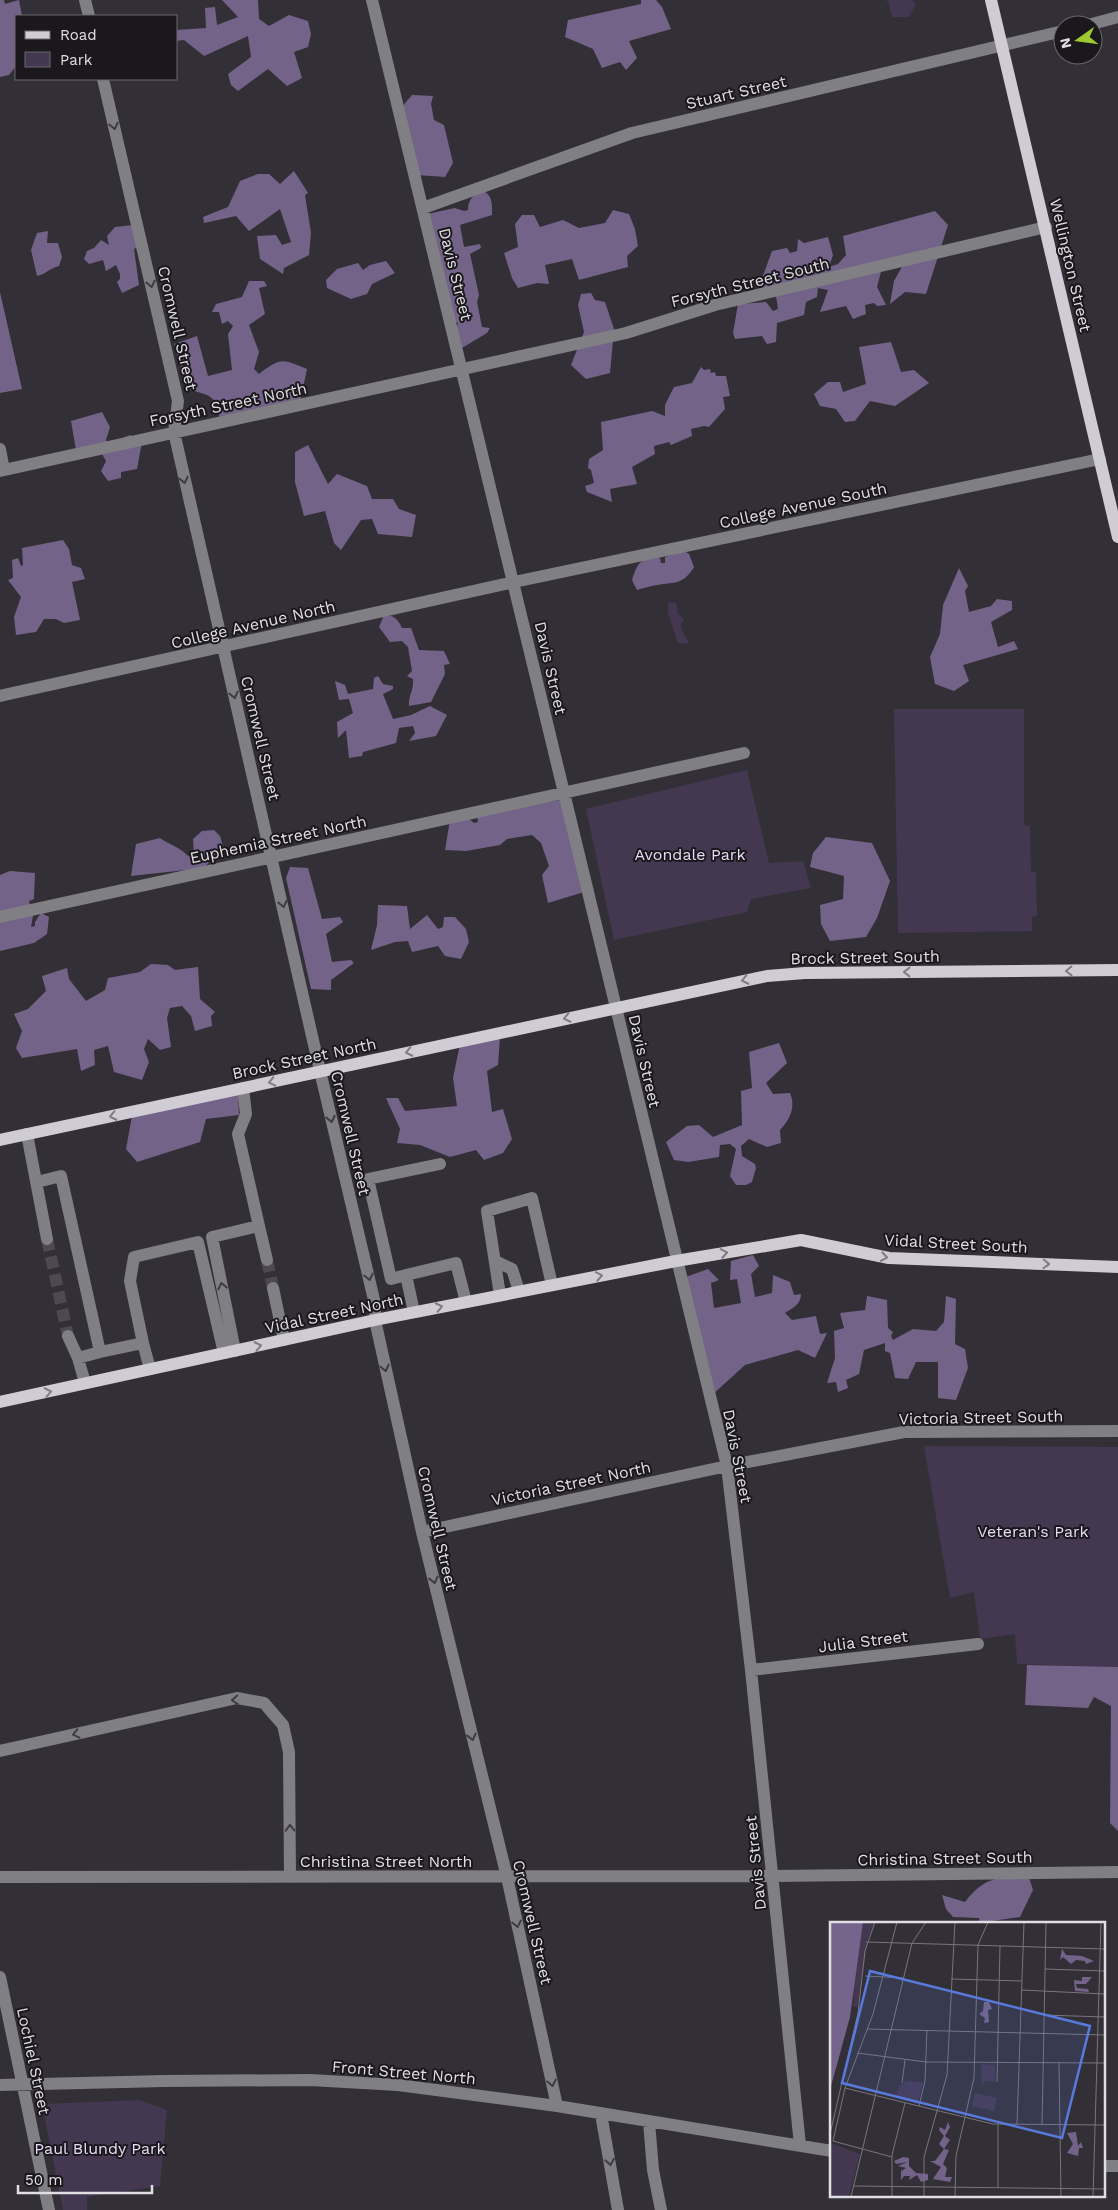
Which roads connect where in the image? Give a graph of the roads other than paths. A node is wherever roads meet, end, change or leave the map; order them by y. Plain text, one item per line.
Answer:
1 (85, 0) edge
2 (372, 0) edge
3 (991, 0) edge
4 (89, 15) edge
5 (1118, 17) edge
6 (1103, 21) edge
7 (1053, 34) edge
8 (1003, 47) junction
9 (103, 80) edge
10 (423, 208) junction
11 (1046, 227) junction
12 (463, 368) junction
13 (174, 432) junction
14 (0, 449) edge
15 (1100, 459) junction
16 (2, 470) edge
17 (1118, 537) edge
18 (514, 582) junction
19 (223, 648) junction
20 (0, 696) edge
21 (744, 753) dead end
22 (564, 794) junction
23 (272, 857) junction
24 (0, 917) edge
25 (1118, 970) edge
26 (615, 1007) junction
27 (320, 1071) junction
28 (243, 1088) junction
29 (27, 1134) junction
30 (0, 1140) edge
31 (440, 1164) dead end
32 (37, 1182) junction
33 (372, 1196) junction
34 (351, 1200) junction
35 (259, 1226) junction
36 (47, 1239) tunnel mouth
37 (266, 1260) tunnel mouth
38 (495, 1261) junction
39 (676, 1261) junction
40 (1118, 1267) edge
41 (406, 1275) junction
42 (552, 1285) junction
43 (273, 1288) tunnel mouth
44 (519, 1291) junction
45 (500, 1295) junction
46 (466, 1302) junction
47 (414, 1312) junction
48 (374, 1320) junction
49 (68, 1336) tunnel mouth
50 (284, 1340) junction
51 (143, 1343) junction
52 (100, 1352) junction
53 (230, 1352) junction
54 (78, 1358) junction
55 (150, 1369) junction
56 (85, 1383) junction
57 (0, 1402) edge
58 (1118, 1431) edge
59 (727, 1466) junction
60 (422, 1532) junction
61 (978, 1644) dead end
62 (751, 1670) junction
63 (0, 1751) edge
64 (1118, 1872) edge
65 (773, 1876) junction
66 (0, 1877) edge
67 (290, 1877) junction
68 (506, 1877) junction
69 (0, 1977) edge
70 (0, 2085) edge
71 (22, 2085) junction
72 (557, 2106) junction
73 (601, 2114) junction
74 (649, 2122) junction
75 (800, 2145) junction
76 (830, 2151) edge
77 (49, 2210) edge
78 (618, 2210) edge
79 (660, 2210) edge

1 - 4 street
2 - 10 street, Davis Street
3 - 8 main road, Wellington Street
5 - 6 street
7 - 8 street, Stuart Street
8 - 10 street, Stuart Street
8 - 11 main road, Wellington Street
9 -> 13 street, Cromwell Street
10 - 12 street, Davis Street
11 - 12 street, Forsyth Street South
11 - 15 main road, Wellington Street
12 - 13 street, Forsyth Street North
12 - 18 street, Davis Street
13 - 16 street, Forsyth Street North
13 -> 19 street, Cromwell Street
14 - 16 street
15 - 17 main road, Wellington Street
15 - 18 street, College Avenue South
18 - 19 street, College Avenue North
18 - 22 street, Davis Street
19 - 20 street, College Avenue North
19 -> 23 street, Cromwell Street
21 - 22 street, Euphemia Street North
22 - 23 street, Euphemia Street North
22 - 26 street, Davis Street
23 - 24 street, Euphemia Street North
23 -> 27 street, Cromwell Street
25 -> 26 main road, Brock Street South
26 -> 27 main road, Brock Street North
26 - 39 street, Davis Street
27 -> 28 main road, Brock Street North
27 -> 34 street, Cromwell Street
28 -> 29 main road, Brock Street North
28 - 35 street
29 - 30 main road, Brock Street North
29 - 32 street
31 - 33 street
32 - 36 street
32 - 52 street
33 - 34 street
33 - 41 street
34 -> 48 street, Cromwell Street
35 - 37 street
53 -> 35 street
38 - 42 street
38 - 44 street
38 - 45 street
39 -> 40 main road, Vidal Street South
42 -> 39 main road, Vidal Street North
39 - 59 street, Davis Street
41 - 46 street
41 - 47 street
42 - 44 main road, Vidal Street North
43 - 50 street
44 - 45 main road, Vidal Street North
45 - 46 main road, Vidal Street North
47 -> 46 main road, Vidal Street North
47 - 48 main road, Vidal Street North
48 - 50 main road, Vidal Street North
48 -> 60 street, Cromwell Street
49 - 54 street
53 -> 50 main road, Vidal Street North
51 - 52 street
51 - 53 street
51 - 55 street
52 - 54 street
53 - 55 main road, Vidal Street North
54 - 56 street
55 - 56 main road, Vidal Street North
57 -> 56 main road, Vidal Street North
58 - 59 street, Victoria Street South
59 - 60 street, Victoria Street North
59 - 62 street, Davis Street
60 -> 68 street, Cromwell Street
61 - 62 street, Julia Street
62 - 65 street, Davis Street
67 -> 63 street
64 - 65 street, Christina Street South
65 - 68 street, Christina Street North
65 - 75 street, Davis Street
66 - 67 street, Christina Street North
67 - 68 street, Christina Street North
68 -> 72 street, Cromwell Street
69 - 71 street, Lochiel Street
70 - 71 street, Front Street North
71 - 72 street, Front Street North
71 - 77 street, Lochiel Street
72 - 73 street, Front Street North
73 - 74 street, Front Street North
73 -> 78 street
74 - 75 street, Front Street North
74 - 79 street
75 - 76 street, Front Street North

